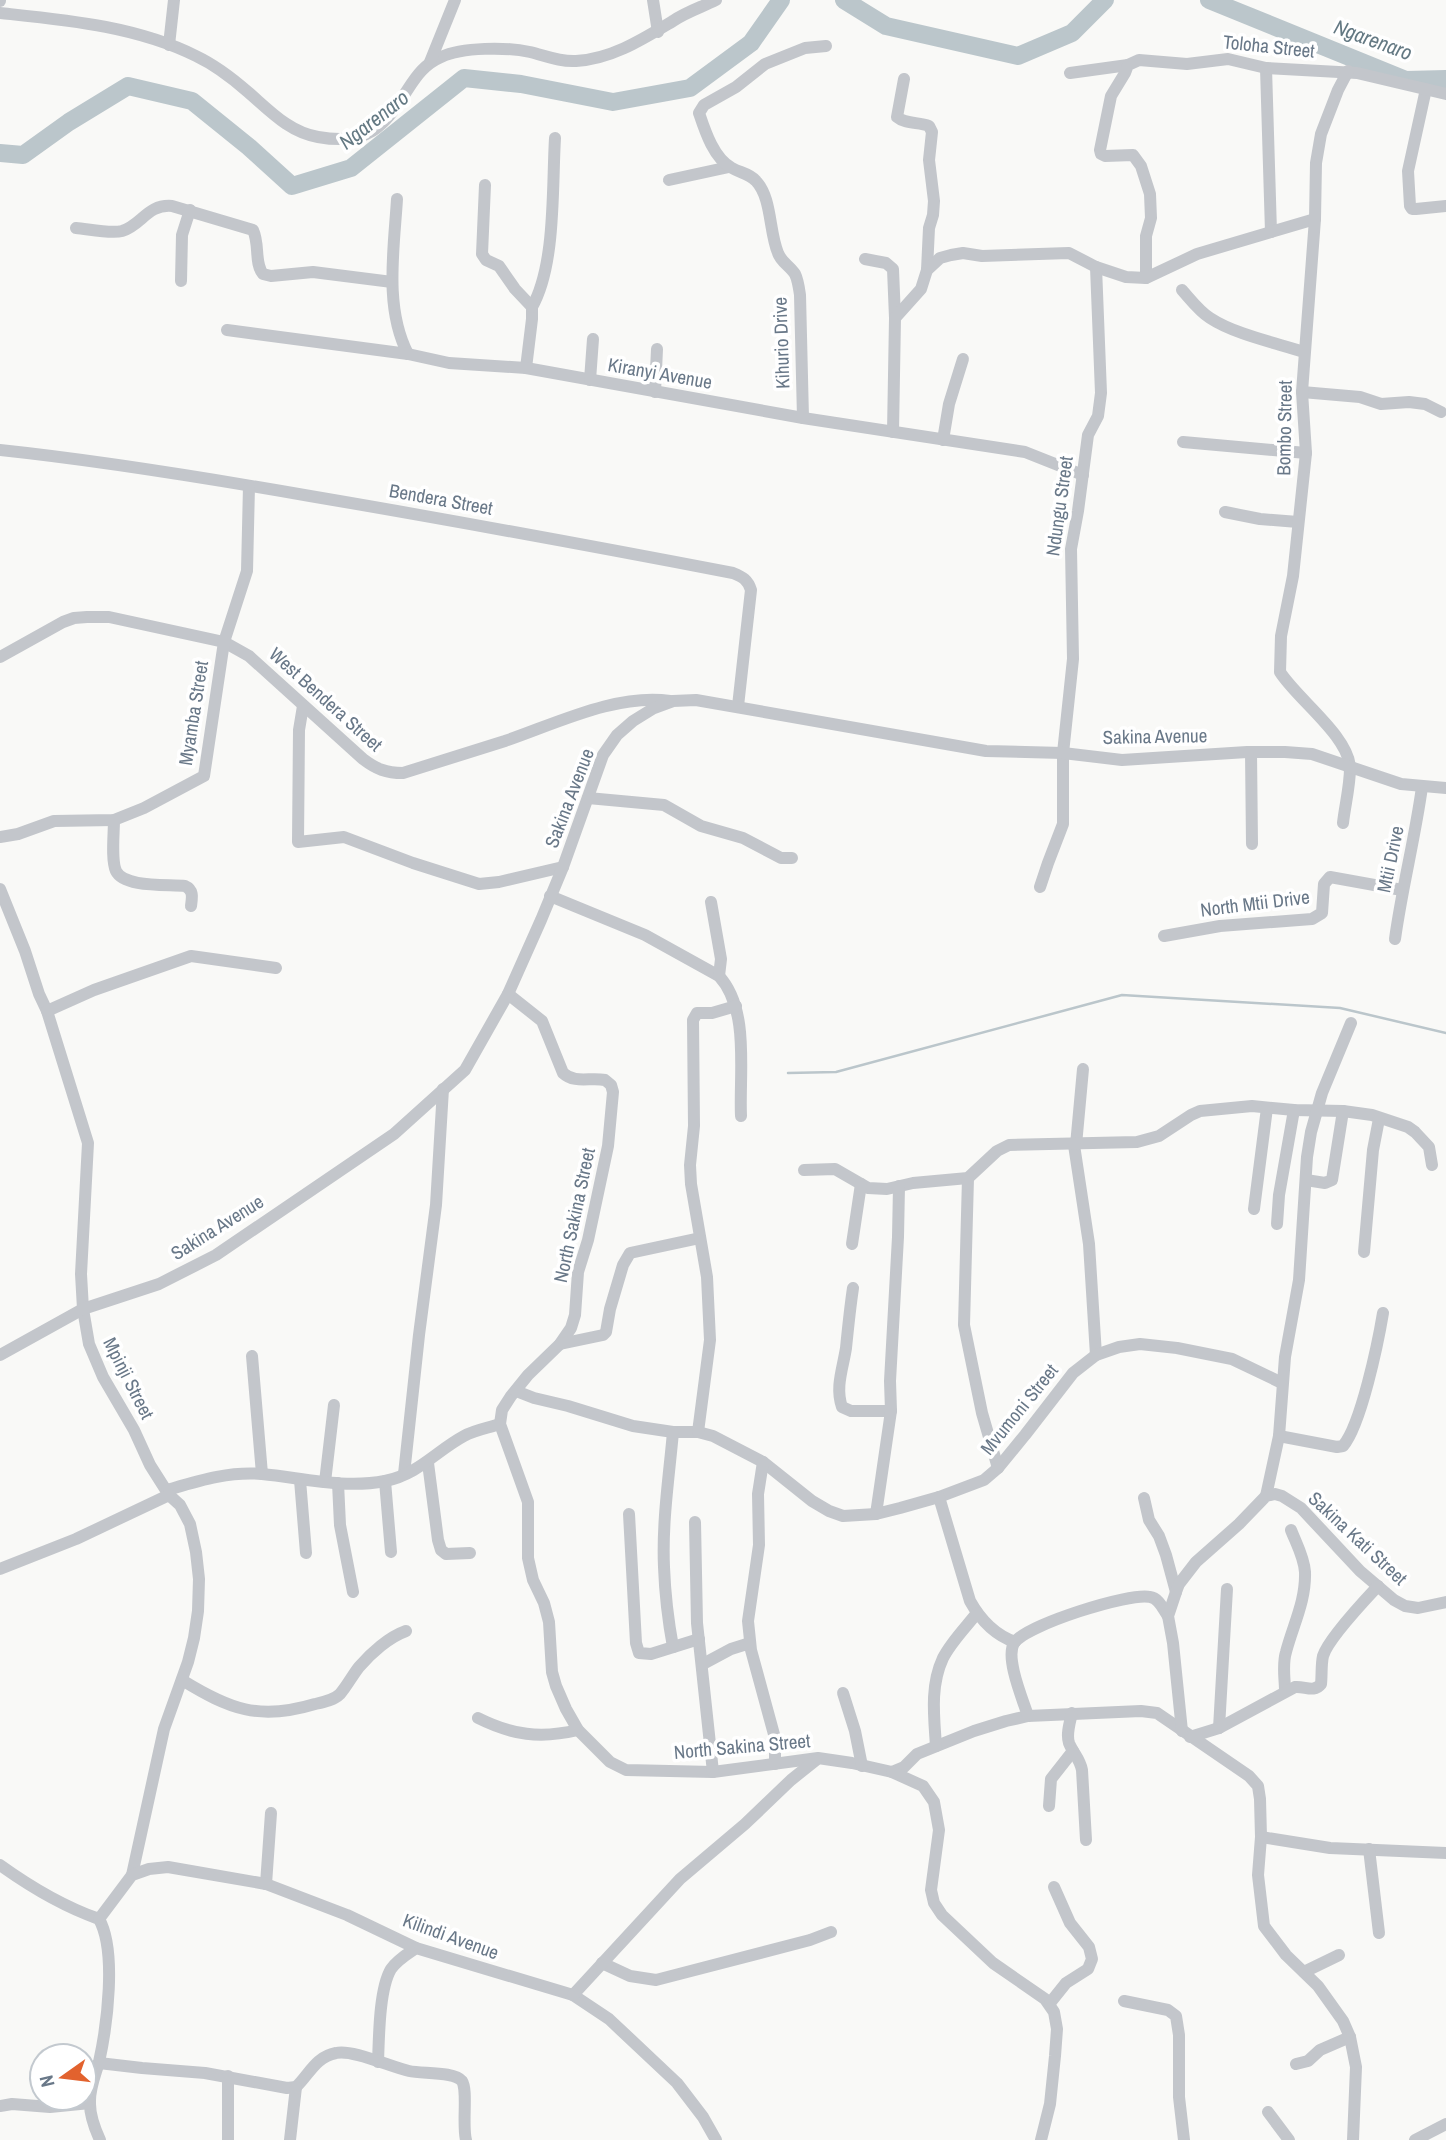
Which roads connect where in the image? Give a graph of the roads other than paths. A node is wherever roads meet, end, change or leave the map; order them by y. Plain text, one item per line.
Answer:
1 (174, 0) edge
2 (455, 0) edge
3 (653, 0) edge
4 (716, 0) edge
5 (0, 13) edge
6 (658, 32) junction
7 (169, 45) junction
8 (825, 46) dead end
9 (430, 62) junction
10 (1128, 65) junction
11 (1266, 68) junction
12 (1348, 71) junction
13 (1070, 73) dead end
14 (904, 79) dead end
15 (1426, 89) junction
16 (1446, 94) edge
17 (555, 138) dead end
18 (729, 167) junction
19 (669, 180) dead end
20 (485, 185) dead end
21 (397, 199) dead end
22 (1446, 206) edge
23 (190, 210) junction
24 (1315, 219) junction
25 (76, 228) dead end
26 (1271, 232) junction
27 (865, 259) dead end
28 (1096, 267) junction
29 (927, 270) junction
30 (1146, 278) junction
31 (181, 281) dead end
32 (392, 282) junction
33 (1182, 290) dead end
34 (532, 307) junction
35 (895, 318) junction
36 (227, 330) dead end
37 (593, 339) dead end
38 (657, 349) dead end
39 (1304, 352) junction
40 (408, 354) junction
41 (963, 359) dead end
42 (526, 368) junction
43 (590, 380) junction
44 (1302, 392) junction
45 (655, 393) junction
46 (1441, 412) dead end
47 (803, 418) junction
48 (893, 432) junction
49 (943, 440) junction
50 (1183, 442) dead end
51 (0, 450) edge
52 (1306, 453) junction
53 (1083, 475) junction
54 (249, 485) junction
55 (1225, 512) dead end
56 (1298, 522) junction
57 (225, 642) junction
58 (0, 657) edge
59 (673, 701) junction
60 (303, 706) junction
61 (737, 706) junction
62 (1251, 752) junction
63 (1063, 753) junction
64 (1350, 766) junction
65 (1422, 787) junction
66 (1446, 788) edge
67 (588, 798) junction
68 (114, 820) junction
69 (1343, 823) dead end
70 (0, 837) edge
71 (1252, 844) dead end
72 (792, 858) dead end
73 (563, 867) junction
74 (1040, 887) dead end
75 (0, 889) edge
76 (1402, 890) junction
77 (550, 896) junction
78 (711, 902) dead end
79 (191, 906) dead end
80 (1164, 936) dead end
81 (1395, 939) dead end
82 (276, 968) dead end
83 (719, 976) junction
84 (508, 994) junction
85 (736, 1006) junction
86 (47, 1011) junction
87 (1351, 1023) dead end
88 (1083, 1069) dead end
89 (443, 1089) junction
90 (1267, 1108) junction
91 (1294, 1110) junction
92 (1316, 1111) junction
93 (1343, 1111) junction
94 (741, 1116) dead end
95 (1379, 1119) junction
96 (1075, 1145) junction
97 (1433, 1164) dead end
98 (804, 1170) dead end
99 (968, 1178) junction
100 (1306, 1180) junction
101 (861, 1184) junction
102 (899, 1186) junction
103 (1254, 1209) dead end
104 (1277, 1224) dead end
105 (700, 1238) junction
106 (852, 1244) dead end
107 (1364, 1252) dead end
108 (853, 1288) dead end
109 (83, 1309) junction
110 (1383, 1313) dead end
111 (560, 1344) junction
112 (0, 1355) edge
113 (1096, 1355) junction
114 (253, 1356) dead end
115 (1282, 1384) junction
116 (516, 1391) junction
117 (334, 1405) dead end
118 (891, 1411) junction
119 (500, 1424) junction
120 (673, 1432) junction
121 (698, 1432) junction
122 (1279, 1436) junction
123 (763, 1462) junction
124 (428, 1463) junction
125 (998, 1468) junction
126 (262, 1474) junction
127 (404, 1474) junction
128 (300, 1480) junction
129 (386, 1481) junction
130 (325, 1482) junction
131 (338, 1483) junction
132 (168, 1492) junction
133 (1266, 1496) junction
134 (939, 1497) junction
135 (1144, 1498) dead end
136 (629, 1514) dead end
137 (876, 1514) junction
138 (695, 1522) dead end
139 (1291, 1530) dead end
140 (391, 1552) dead end
141 (306, 1553) dead end
142 (470, 1553) dead end
143 (0, 1569) edge
144 (1378, 1586) junction
145 (1227, 1589) dead end
146 (352, 1592) dead end
147 (1176, 1592) junction
148 (1446, 1602) edge
149 (976, 1612) junction
150 (1168, 1616) junction
151 (406, 1631) dead end
152 (699, 1639) junction
153 (1014, 1642) junction
154 (750, 1643) junction
155 (673, 1647) junction
156 (703, 1664) junction
157 (182, 1680) junction
158 (1286, 1691) junction
159 (843, 1693) dead end
160 (1072, 1713) junction
161 (1028, 1716) junction
162 (478, 1718) dead end
163 (1219, 1727) junction
164 (578, 1730) junction
165 (1186, 1734) junction
166 (936, 1746) junction
167 (1073, 1751) junction
168 (818, 1758) junction
169 (775, 1763) junction
170 (862, 1766) junction
171 (713, 1772) junction
172 (892, 1772) junction
173 (1049, 1806) dead end
174 (271, 1813) dead end
175 (1261, 1837) junction
176 (1086, 1840) dead end
177 (1369, 1849) junction
178 (1446, 1853) edge
179 (0, 1865) edge
180 (132, 1875) junction
181 (266, 1884) junction
182 (1054, 1887) dead end
183 (99, 1919) junction
184 (831, 1932) dead end
185 (1379, 1933) dead end
186 (416, 1948) junction
187 (1339, 1955) dead end
188 (602, 1963) junction
189 (1304, 1972) junction
190 (573, 1995) junction
191 (1124, 2001) dead end
192 (1049, 2003) junction
193 (1350, 2037) junction
194 (377, 2062) junction
195 (99, 2063) junction
196 (1296, 2064) dead end
197 (98, 2066) edge
198 (228, 2076) junction
199 (296, 2087) junction
200 (28, 2105) edge
201 (0, 2106) edge
202 (92, 2112) edge
203 (1268, 2112) dead end
204 (1446, 2124) edge
205 (100, 2140) edge
206 (228, 2140) edge
207 (289, 2140) edge
208 (466, 2140) edge
209 (716, 2140) edge
210 (1041, 2140) edge
211 (1184, 2140) edge
212 (1289, 2140) edge
213 (1353, 2140) edge
214 (1415, 2140) edge

1 - 7 street
2 - 9 street
3 - 6 street
4 - 6 street
5 - 7 street
6 - 9 street
7 - 9 street
8 - 18 street, Kihurio Drive
10 - 11 street, Toloha Street
10 - 13 street, Toloha Street
10 - 30 street
11 - 12 street, Toloha Street
11 - 26 street
12 - 15 street, Toloha Street
12 - 24 street, Bombo Street
14 - 29 street
15 - 16 street, Toloha Street
15 - 22 street
17 - 34 street
18 - 19 street
18 - 47 street, Kihurio Drive
20 - 34 street
21 - 32 street
23 - 25 street
23 - 31 street
23 - 32 street
24 - 26 street
24 - 39 street, Bombo Street
26 - 30 street
27 - 35 street
28 - 29 street
28 - 30 street
28 - 53 street, Ndungu Street
29 - 35 street
32 - 40 street
33 - 39 street
34 - 42 street
35 - 48 street
36 - 40 street, Kiranyi Avenue
37 - 43 street
38 - 45 street
39 - 44 street, Bombo Street
40 - 42 street, Kiranyi Avenue
41 - 49 street
42 - 43 street, Kiranyi Avenue
43 - 45 street, Kiranyi Avenue
44 - 46 street
44 - 52 street, Bombo Street
45 - 47 street, Kiranyi Avenue
47 - 48 street, Kiranyi Avenue
48 - 49 street, Kiranyi Avenue
49 - 53 street, Kiranyi Avenue
50 - 52 street
51 - 54 street, Bendera Street
52 - 56 street, Bombo Street
53 - 63 street, Ndungu Street
54 - 57 street, Myamba Street
54 - 61 street, Bendera Street
55 - 56 street
56 - 64 street, Bombo Street
57 - 58 street, West Bendera Street
57 - 60 street, West Bendera Street
57 - 68 street, Myamba Street
59 - 60 street, West Bendera Street
59 - 61 street, Sakina Avenue
59 - 67 street, Sakina Avenue
60 - 73 street
61 - 63 street, Sakina Avenue
62 - 63 street, Sakina Avenue
62 - 64 street, Sakina Avenue
62 - 71 street
63 - 74 street, Ndungu Street
64 - 65 street, Sakina Avenue
64 - 69 street
65 - 66 street, Sakina Avenue
65 - 76 street, Mtii Drive
67 - 72 street
67 - 73 street, Sakina Avenue
68 - 70 street, Myamba Street
68 - 79 street
73 - 77 street, Sakina Avenue
75 - 86 street, Mpinji Street
76 - 80 street, North Mtii Drive
76 - 81 street, Mtii Drive
77 - 83 street
77 - 84 street, Sakina Avenue
78 - 83 street
82 - 86 street
83 - 85 street
84 - 89 street, Sakina Avenue
84 - 111 street, North Sakina Street
85 - 94 street
85 - 105 street
86 - 109 street, Mpinji Street
87 - 92 street
88 - 96 street
89 - 109 street, Sakina Avenue
89 - 127 street
90 - 91 street
90 - 96 street
90 - 103 street
91 - 92 street
91 - 104 street
92 - 93 street
92 - 100 street
93 - 95 street
93 - 100 street
95 - 97 street
95 - 107 street
96 - 99 street
96 - 113 street
98 - 101 street
99 - 102 street
99 - 125 street
100 - 115 street
101 - 102 street
101 - 106 street
102 - 118 street
105 - 111 street
105 - 121 street
108 - 118 street
109 - 112 street, Sakina Avenue
109 - 132 street, Mpinji Street
110 - 122 street
111 - 116 street, North Sakina Street
113 - 115 street, Mvumoni Street
113 - 125 street, Mvumoni Street
114 - 126 street
115 - 122 street
116 - 119 street, North Sakina Street
116 - 120 street, Mvumoni Street
117 - 130 street
118 - 137 street
119 - 124 street
119 - 164 street, North Sakina Street
120 - 121 street, Mvumoni Street
120 - 155 street
121 - 123 street, Mvumoni Street
122 - 133 street
123 - 137 street, Mvumoni Street
123 - 154 street
124 - 127 street
124 - 142 street
125 - 134 street, Mvumoni Street
126 - 128 street
126 - 132 street
127 - 129 street
128 - 130 street
128 - 141 street
129 - 131 street
129 - 140 street
130 - 131 street
131 - 146 street
132 - 143 street
132 - 157 street, Mpinji Street
133 - 144 street, Sakina Kati Street
133 - 147 street
134 - 137 street, Mvumoni Street
134 - 149 street
135 - 147 street
136 - 155 street
138 - 152 street
139 - 158 street
144 - 148 street, Sakina Kati Street
144 - 158 street
145 - 163 street
147 - 150 street
149 - 153 street
149 - 166 street
150 - 153 street
150 - 165 street
151 - 157 street
152 - 155 street
152 - 156 street
153 - 161 street
154 - 156 street
154 - 169 street
156 - 171 street
157 - 180 street, Mpinji Street
158 - 163 street
159 - 170 street
160 - 161 street
160 - 165 street
160 - 167 street
161 - 166 street
162 - 164 street
163 - 165 street
164 - 171 street, North Sakina Street
165 - 175 street
166 - 172 street
167 - 173 street
167 - 176 street
168 - 169 street, North Sakina Street
168 - 170 street, North Sakina Street
168 - 188 street
169 - 171 street, North Sakina Street
170 - 172 street, North Sakina Street
172 - 192 street, North Sakina Street
174 - 181 street
175 - 177 street
175 - 189 street
177 - 178 street
177 - 185 street
179 - 183 street
180 - 181 street, Kilindi Avenue
180 - 183 street
181 - 186 street, Kilindi Avenue
182 - 192 street
183 - 195 street
184 - 188 street
186 - 190 street, Kilindi Avenue
186 - 194 street
187 - 189 street
188 - 190 street
189 - 193 street
190 - 209 street, Kilindi Avenue
191 - 211 street
192 - 210 street
193 - 196 street
193 - 213 street
194 - 199 street
194 - 208 street
195 - 197 street
195 - 198 street
198 - 199 street
198 - 206 street
199 - 207 street
200 - 201 street
202 - 205 street
203 - 212 street
204 - 214 street

